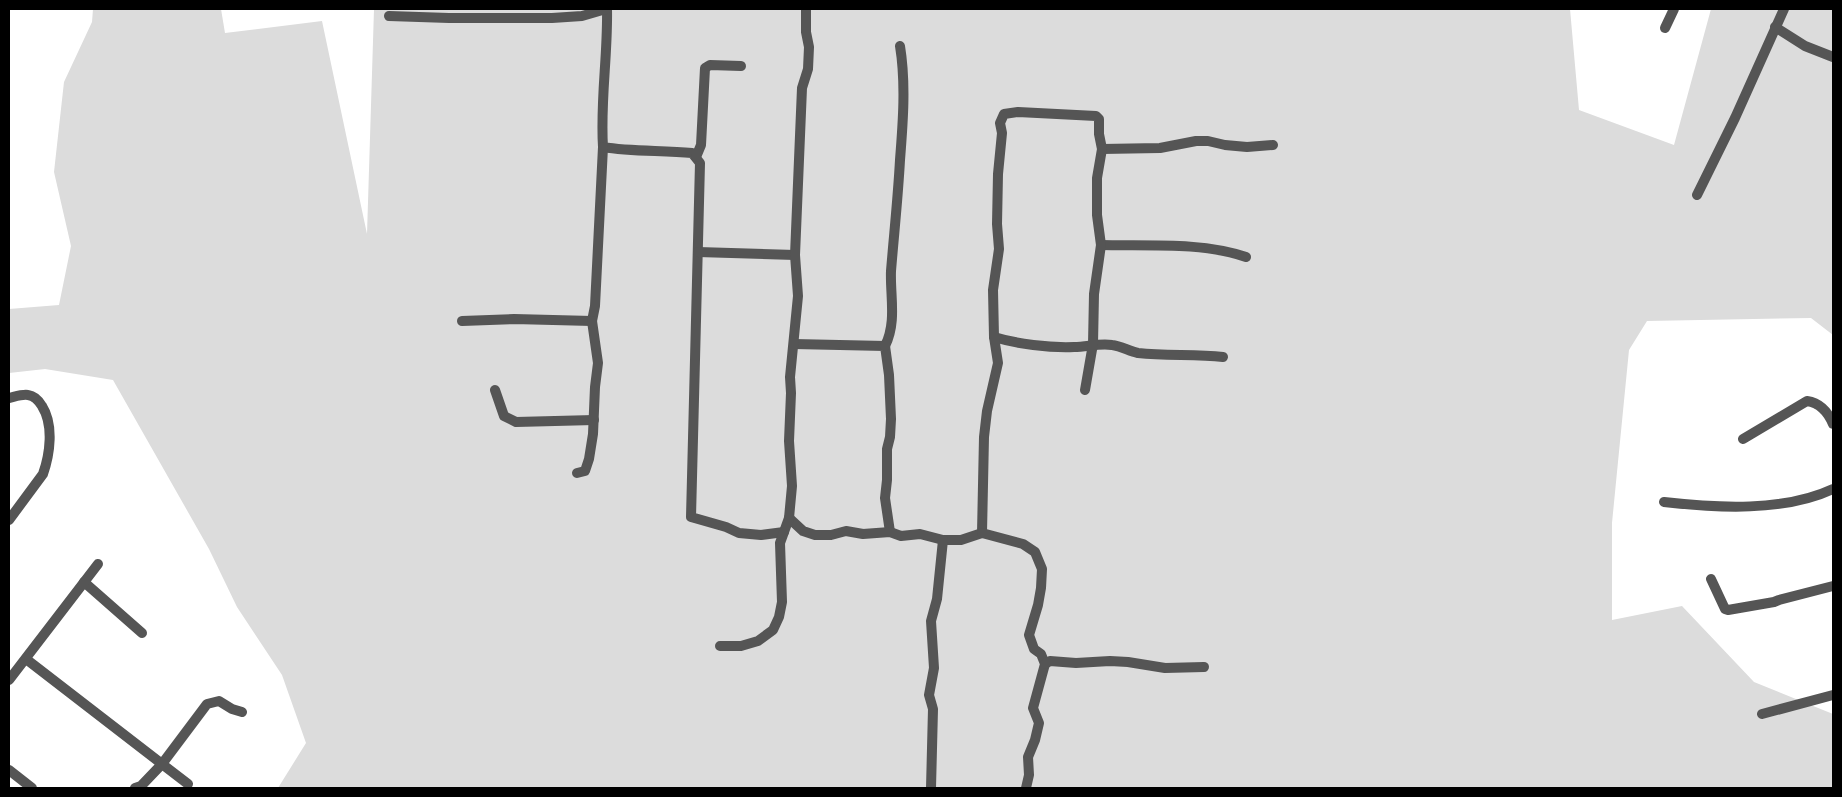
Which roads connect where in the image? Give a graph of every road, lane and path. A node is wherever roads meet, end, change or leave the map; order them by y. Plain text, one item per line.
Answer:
1 (606, 9) edge
2 (806, 9) edge
3 (1674, 9) edge
4 (1784, 9) edge
5 (389, 16) dead end
6 (1775, 27) junction
7 (1665, 28) dead end
8 (900, 46) dead end
9 (1833, 57) edge
10 (741, 66) dead end
11 (1273, 145) dead end
12 (603, 147) junction
13 (1102, 149) junction
14 (696, 157) junction
15 (1697, 196) dead end
16 (1101, 245) junction
17 (698, 252) junction
18 (795, 255) junction
19 (1246, 258) dead end
20 (462, 321) dead end
21 (592, 321) junction
22 (994, 336) junction
23 (794, 344) junction
24 (1093, 344) junction
25 (885, 346) junction
26 (1223, 357) dead end
27 (495, 390) dead end
28 (1084, 390) dead end
29 (9, 398) edge
30 (594, 420) junction
31 (1833, 424) edge
32 (1743, 439) dead end
33 (577, 474) dead end
34 (1833, 488) edge
35 (1664, 502) dead end
36 (789, 518) junction
37 (9, 520) edge
38 (784, 532) junction
39 (890, 532) junction
40 (982, 533) junction
41 (943, 540) junction
42 (98, 564) dead end
43 (1711, 579) dead end
44 (84, 582) junction
45 (1833, 586) edge
46 (142, 632) dead end
47 (720, 646) dead end
48 (26, 659) junction
49 (1044, 664) junction
50 (1204, 667) dead end
51 (9, 680) edge
52 (1833, 695) edge
53 (242, 712) dead end
54 (1762, 714) dead end
55 (162, 764) junction
56 (9, 770) edge
57 (188, 784) dead end
58 (32, 788) edge
59 (134, 788) edge
60 (931, 788) edge
61 (1026, 788) edge

1 - 5 street
1 - 12 street
2 - 18 street
3 - 7 street
4 - 6 street
6 - 9 street
6 - 15 street
8 - 25 street
10 - 14 street
11 - 13 street
12 - 14 street
12 - 21 street
13 - 16 street
13 - 22 street
14 - 17 street
16 - 19 street
16 - 24 street
17 - 18 street
17 - 38 street
18 - 23 street
20 - 21 street
21 - 30 street
22 - 24 street
22 - 40 street
23 - 25 street
23 - 36 street
24 - 26 street
24 - 28 street
25 - 39 street
27 - 30 street
29 - 37 street
30 - 33 street
31 - 32 street
34 - 35 street
36 - 38 street
36 - 39 street
38 - 47 street
39 - 41 street
40 - 41 street
40 - 49 street
41 - 60 street
42 - 44 street
43 - 45 street
44 - 46 street
44 - 48 street
48 - 51 street
48 - 55 street
49 - 50 street
49 - 61 street
52 - 54 street
53 - 55 street
55 - 57 street
55 - 59 street
56 - 58 street

